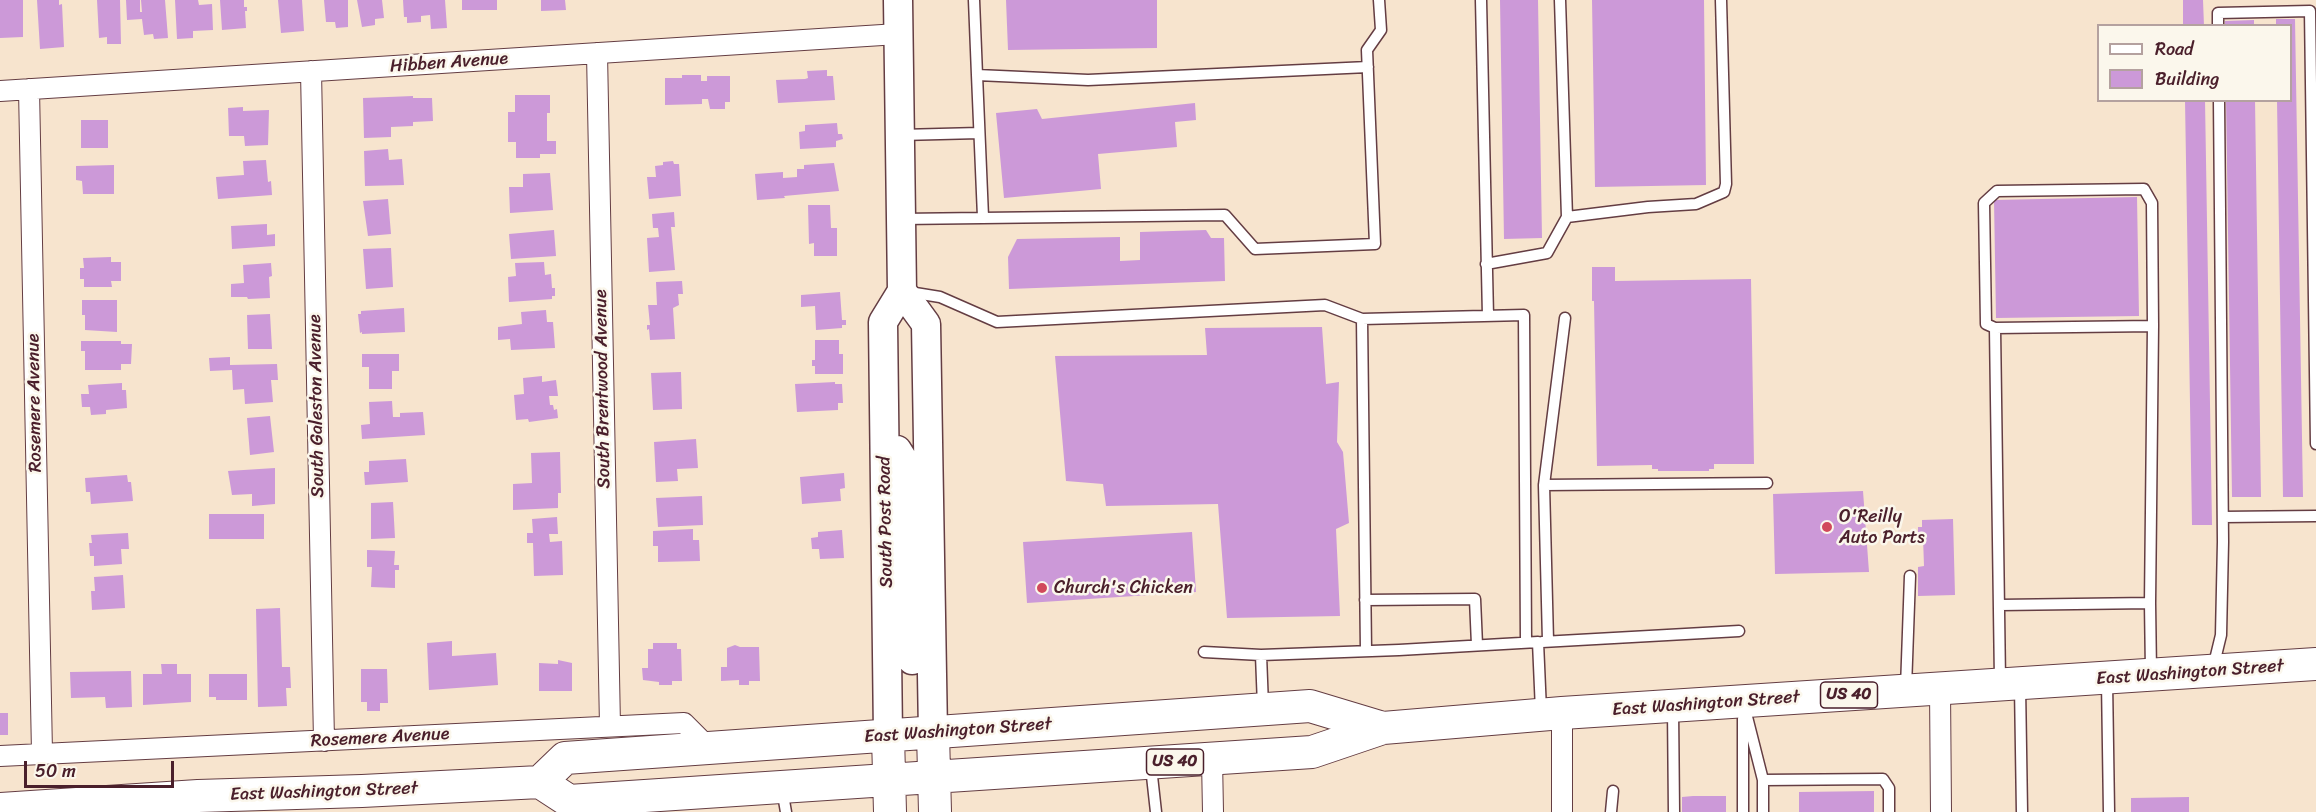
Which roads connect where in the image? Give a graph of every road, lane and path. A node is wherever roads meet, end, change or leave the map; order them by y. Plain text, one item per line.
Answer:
1 (898, 0) edge
2 (975, 0) edge
3 (1379, 0) edge
4 (1481, 0) edge
5 (1560, 0) edge
6 (1721, 0) edge
7 (2218, 24) edge
8 (898, 34) junction
9 (597, 53) junction
10 (1368, 67) junction
11 (311, 71) junction
12 (977, 75) junction
13 (29, 89) junction
14 (0, 91) edge
15 (2219, 102) edge
16 (979, 133) junction
17 (900, 135) junction
18 (982, 217) junction
19 (1567, 218) junction
20 (901, 219) junction
21 (1486, 264) junction
22 (902, 291) junction
23 (1488, 316) junction
24 (1565, 318) dead end
25 (1362, 319) junction
26 (2153, 326) junction
27 (1995, 328) junction
28 (885, 434) junction
29 (2316, 444) edge
30 (1767, 483) dead end
31 (1544, 484) junction
32 (2316, 516) edge
33 (2223, 517) junction
34 (1910, 576) dead end
35 (1365, 600) junction
36 (2150, 603) junction
37 (2000, 605) junction
38 (1739, 631) dead end
39 (1537, 642) junction
40 (1477, 645) junction
41 (1366, 651) junction
42 (1204, 652) dead end
43 (1261, 655) junction
44 (2316, 664) edge
45 (2212, 671) junction
46 (2151, 675) junction
47 (2107, 678) junction
48 (2010, 685) junction
49 (1940, 689) junction
50 (1906, 692) junction
51 (1743, 702) junction
52 (1673, 706) junction
53 (1264, 710) junction
54 (1551, 714) junction
55 (610, 726) junction
56 (1383, 728) junction
57 (324, 741) junction
58 (709, 748) junction
59 (42, 753) junction
60 (938, 754) junction
61 (0, 756) edge
62 (889, 758) junction
63 (1212, 759) junction
64 (1150, 763) junction
65 (1762, 780) junction
66 (540, 782) junction
67 (1613, 791) dead end
68 (784, 800) edge
69 (363, 802) edge
70 (0, 809) edge
71 (890, 812) edge
72 (935, 812) edge
73 (1156, 812) edge
74 (1213, 812) edge
75 (1562, 812) edge
76 (1611, 812) edge
77 (1674, 812) edge
78 (1743, 812) edge
79 (1763, 812) edge
80 (1889, 812) edge
81 (1941, 812) edge
82 (2022, 812) edge
83 (2109, 812) edge

1 - 8 main road
2 - 12 lane
3 - 10 lane
4 - 21 lane
5 - 19 lane
6 - 19 lane
7 - 29 lane
8 - 9 street, Hibben Avenue
8 - 17 main road
9 - 11 street, Hibben Avenue
9 - 55 street, South Brentwood Avenue
10 - 12 lane
10 - 18 lane
11 - 13 street, Hibben Avenue
11 - 57 street, South Galeston Avenue
12 - 16 lane
13 - 14 street, Hibben Avenue
13 - 59 street, Rosemere Avenue
15 - 33 lane
16 - 17 lane
16 - 18 lane
17 - 20 main road
18 - 20 lane
19 - 21 lane
20 - 22 main road
21 - 23 lane
22 - 25 lane
22 - 28 main road, South Post Road
22 - 60 main road
23 - 25 lane
23 - 39 lane
24 - 31 lane
25 - 35 lane
26 - 27 lane
26 - 27 lane
26 - 36 lane
27 - 37 lane
28 - 60 main road
28 - 62 main road, South Post Road
30 - 31 lane
31 - 39 lane
32 - 33 lane
33 - 45 lane
34 - 50 lane
35 - 40 lane
35 - 41 lane
36 - 37 lane
36 - 46 lane
37 - 48 lane
38 - 39 lane
39 - 40 lane
39 - 54 lane
40 - 41 lane
41 - 43 lane
42 - 43 lane
43 - 53 lane
44 - 45 main road, East Washington Street / US 40
45 - 46 main road, East Washington Street / US 40
46 - 47 main road, East Washington Street / US 40
47 - 48 main road, East Washington Street / US 40
47 - 83 lane
48 - 49 main road, East Washington Street / US 40
48 - 82 lane
49 - 50 main road, East Washington Street / US 40
49 - 81 street
50 - 51 main road, East Washington Street / US 40
51 - 52 main road, East Washington Street / US 40
51 - 65 lane
51 - 78 lane
52 - 54 main road, East Washington Street / US 40
52 - 77 lane
53 - 56 main road, East Washington Street / US 40
53 - 60 main road, East Washington Street / US 40
54 - 56 main road, East Washington Street / US 40
54 - 75 street
55 - 57 street, Rosemere Avenue
55 - 58 street, Rosemere Avenue
56 - 63 main road, East Washington Street / US 40
57 - 59 street, Rosemere Avenue
58 - 62 main road, East Washington Street / US 40
58 - 66 main road, East Washington Street / US 40
59 - 61 street, Rosemere Avenue
60 - 62 main road, East Washington Street / US 40
60 - 62 main road, East Washington Street / US 40
60 - 64 main road, East Washington Street / US 40
60 - 72 main road
62 - 68 main road, East Washington Street / US 40
62 - 71 main road
63 - 64 main road, East Washington Street / US 40
63 - 74 street
64 - 73 lane
65 - 79 lane
65 - 80 lane
66 - 68 main road, East Washington Street / US 40
66 - 69 main road, East Washington Street
67 - 76 lane
69 - 70 main road, East Washington Street

